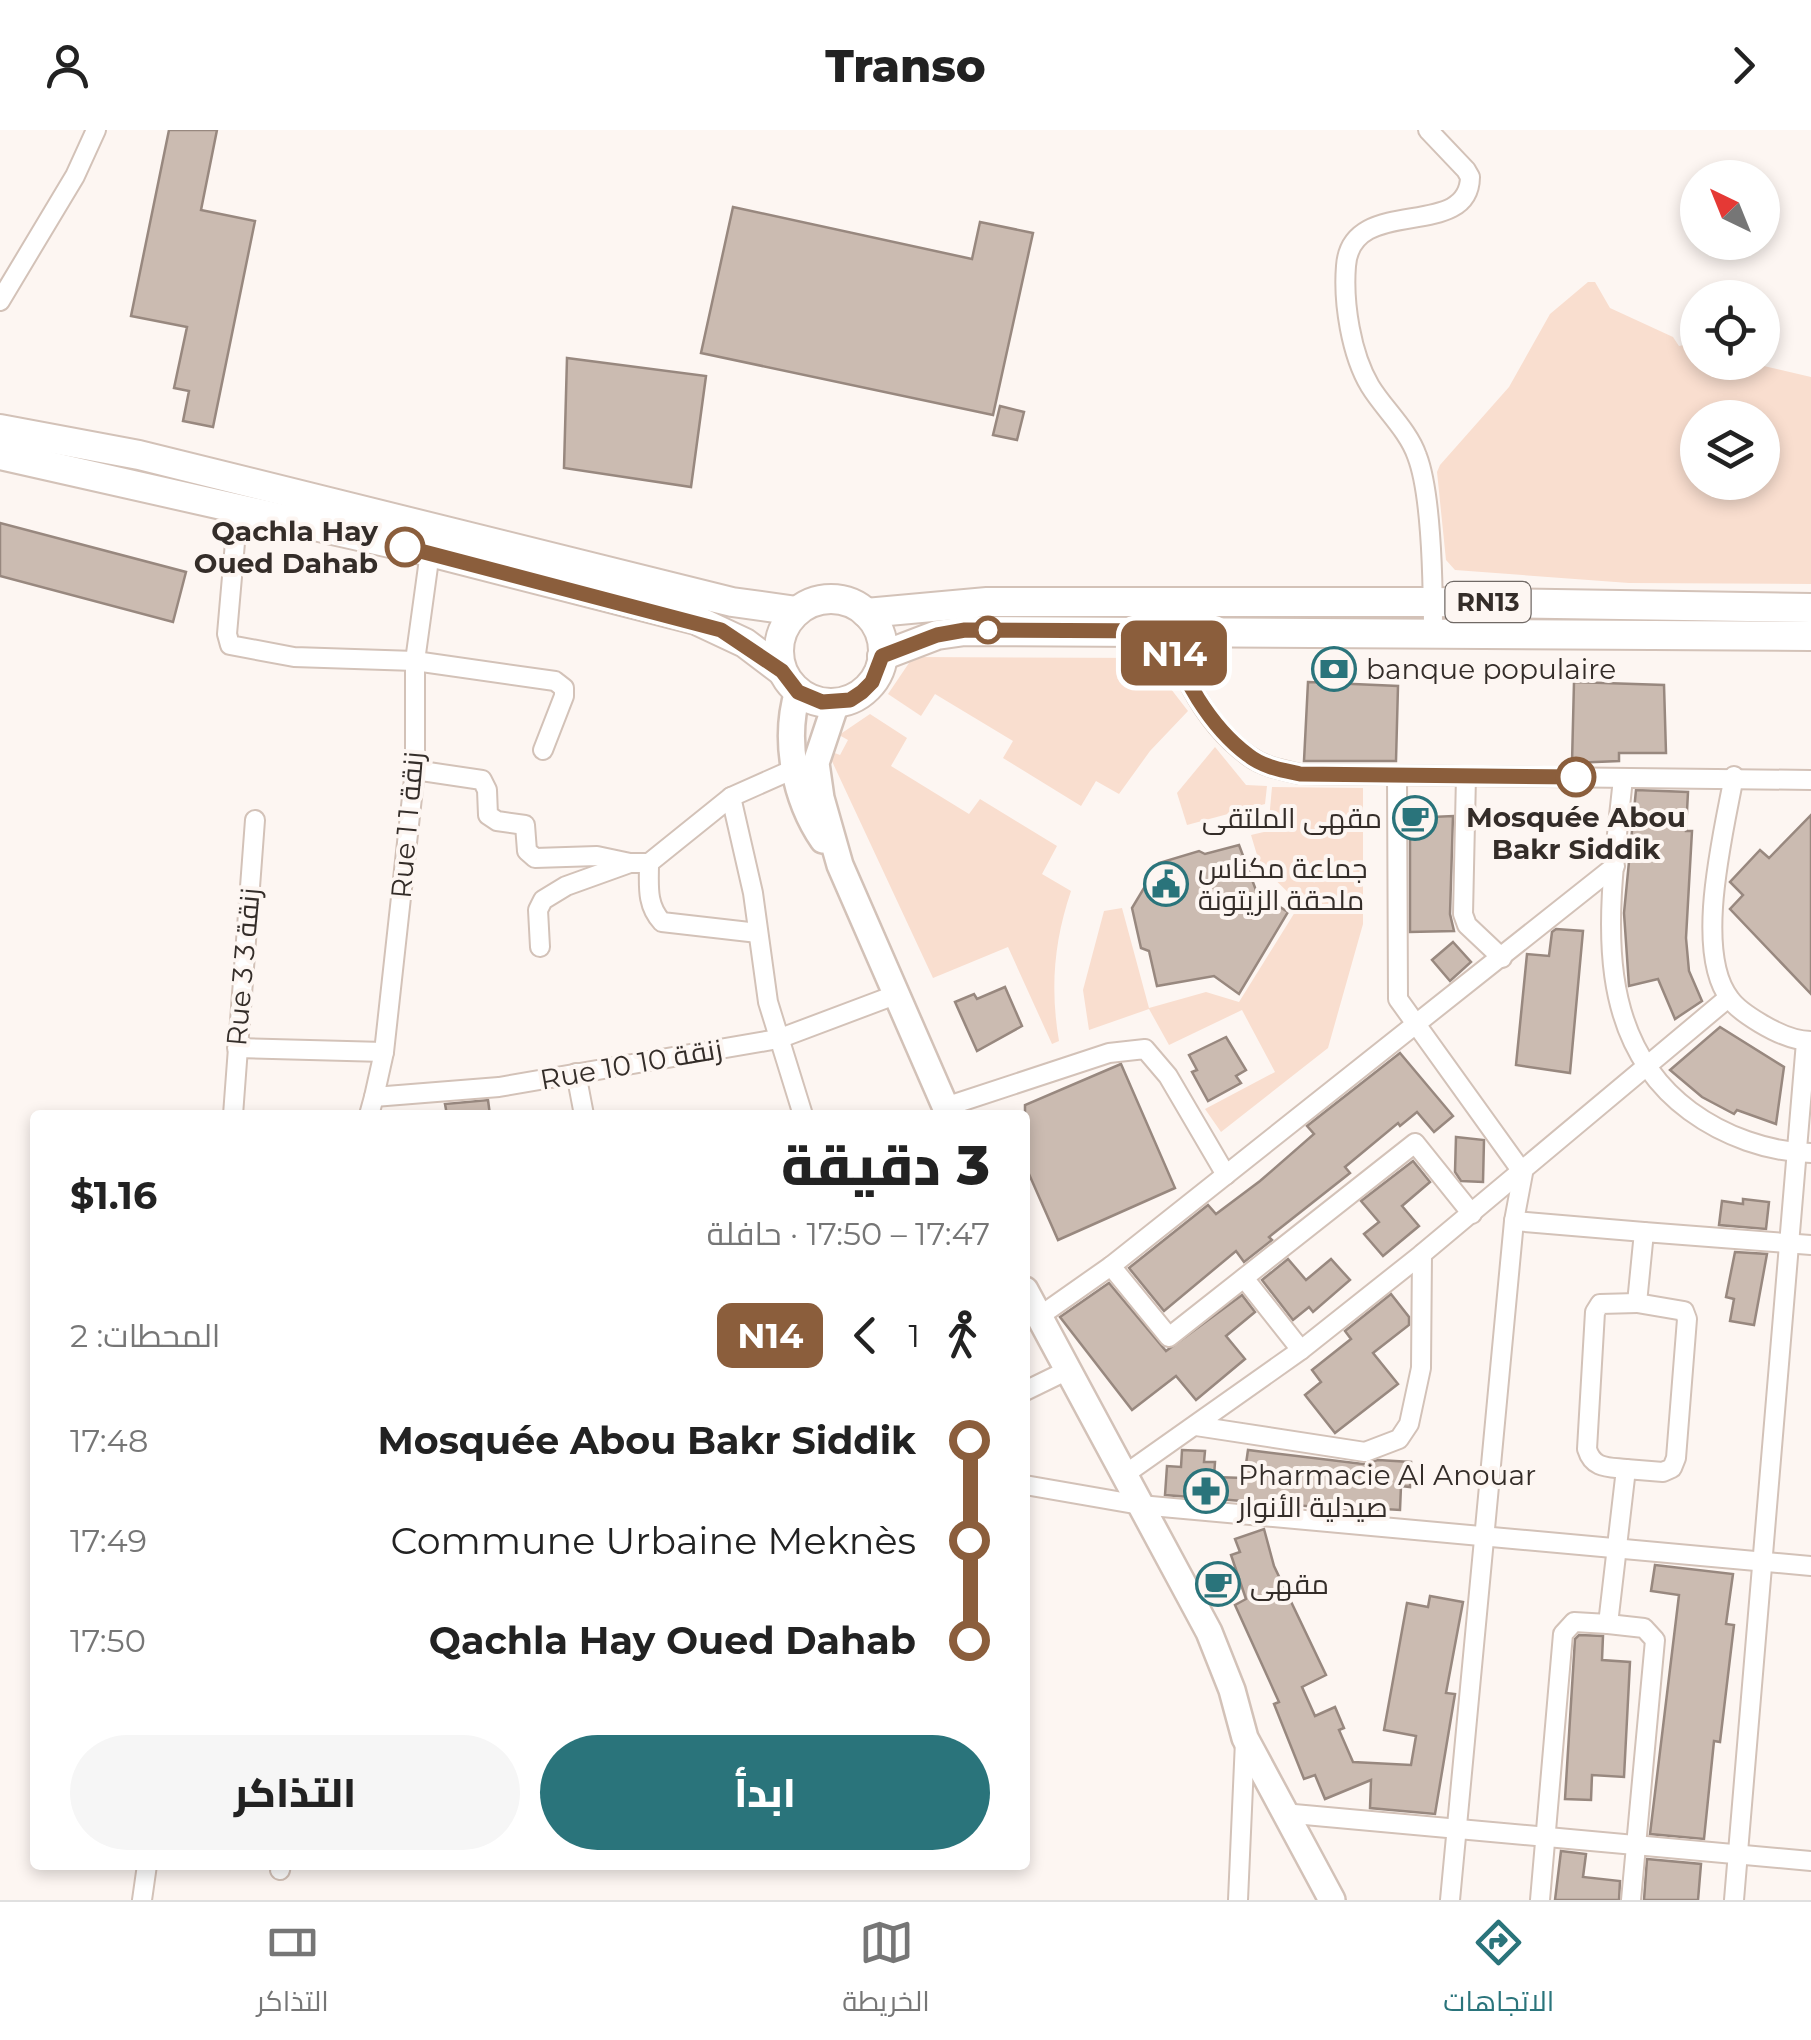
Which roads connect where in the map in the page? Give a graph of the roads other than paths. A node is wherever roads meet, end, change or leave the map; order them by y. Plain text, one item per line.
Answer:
1 (96, 130) edge
2 (1428, 130) edge
3 (0, 301) edge
4 (0, 429) edge
5 (0, 456) edge
6 (238, 508) junction
7 (430, 552) junction
8 (1433, 602) junction
9 (1811, 608) edge
10 (798, 611) junction
11 (866, 612) junction
12 (1166, 617) junction
13 (1433, 632) junction
14 (1811, 636) edge
15 (882, 656) junction
16 (415, 661) junction
17 (790, 681) junction
18 (836, 703) junction
19 (543, 750) dead end
20 (794, 769) junction
21 (414, 770) junction
22 (1397, 775) junction
23 (1466, 776) junction
24 (1734, 776) junction
25 (1623, 778) junction
26 (1811, 780) edge
27 (730, 797) junction
28 (255, 820) dead end
29 (640, 863) junction
30 (840, 865) junction
31 (1614, 866) junction
32 (758, 933) junction
33 (540, 947) dead end
34 (1502, 958) junction
35 (895, 996) junction
36 (1728, 998) junction
37 (1416, 1028) junction
38 (778, 1039) junction
39 (1808, 1042) edge
40 (236, 1048) junction
41 (384, 1052) junction
42 (1644, 1066) junction
43 (576, 1073) junction
44 (440, 1094) junction
45 (371, 1108) edge
46 (233, 1110) edge
47 (443, 1110) edge
48 (583, 1110) edge
49 (801, 1110) edge
50 (947, 1110) edge
51 (950, 1110) edge
52 (1804, 1153) edge
53 (1523, 1173) junction
54 (1226, 1175) junction
55 (1472, 1214) junction
56 (1514, 1221) junction
57 (1644, 1232) junction
58 (1787, 1242) junction
59 (1811, 1245) edge
60 (1422, 1254) junction
61 (1111, 1266) junction
62 (1244, 1278) junction
63 (1030, 1302) edge
64 (1637, 1303) junction
65 (1037, 1318) junction
66 (1301, 1350) junction
67 (1066, 1371) junction
68 (1030, 1389) edge
69 (1196, 1426) junction
70 (1626, 1469) junction
71 (1124, 1475) junction
72 (1030, 1486) edge
73 (1140, 1504) junction
74 (1482, 1537) junction
75 (1618, 1551) junction
76 (1760, 1562) junction
77 (1811, 1566) edge
78 (1608, 1624) junction
79 (1246, 1738) junction
80 (1284, 1813) junction
81 (1458, 1830) junction
82 (1546, 1838) junction
83 (1635, 1845) junction
84 (1739, 1854) junction
85 (1811, 1861) edge
86 (146, 1870) edge
87 (142, 1900) edge
88 (1238, 1900) edge
89 (1332, 1900) edge
90 (1450, 1900) edge
91 (1540, 1900) edge
92 (1631, 1900) edge
93 (1734, 1900) edge

1 - 3 street
2 - 8 street
4 - 10 main road, RN13
5 - 6 main road
6 - 7 main road
6 - 16 street
7 - 16 street, Rue 1 زنقة 1
7 - 17 main road
8 - 9 main road, RN13
8 - 12 main road, RN13
8 - 13 street
10 - 11 main road, RN13
10 - 17 main road
11 - 12 main road, RN13
11 - 15 main road
12 - 13 main road, RN13
12 - 15 main road, RN13
12 - 22 street
13 - 14 main road, RN13
15 - 18 main road
16 - 19 street
16 - 21 street, Rue 1 زنقة 1
17 - 18 main road
17 - 20 street
18 - 30 street
20 - 27 street
20 - 30 street
21 - 29 street
21 - 41 street, Rue 1 زنقة 1
22 - 23 street
22 - 37 street
23 - 25 street
23 - 34 street
24 - 25 street
24 - 26 street
24 - 36 street
25 - 31 street
27 - 29 street
27 - 32 street
28 - 40 street, Rue 3 زنقة 3
29 - 32 street
29 - 33 street
30 - 35 street
31 - 34 street
31 - 42 street
32 - 38 street
34 - 37 street
35 - 38 street, Rue 10 زنقة 10
35 - 50 street
36 - 39 street
36 - 42 street
37 - 53 street
37 - 54 street
38 - 43 street, Rue 10 زنقة 10
38 - 49 street
39 - 52 street
40 - 41 street
40 - 46 street, Rue 3 زنقة 3
41 - 45 street, Rue 1 زنقة 1
42 - 52 street
42 - 53 street
43 - 44 street, Rue 10 زنقة 10
43 - 48 street
44 - 45 street, Rue 10 زنقة 10
44 - 47 street
51 - 54 street
52 - 58 street
53 - 55 street
53 - 56 street
54 - 61 street
55 - 60 street
55 - 62 street
56 - 57 street
56 - 74 street
57 - 58 street
57 - 64 street
58 - 59 street
58 - 76 street
60 - 66 street
60 - 69 street
61 - 62 street
61 - 65 street
62 - 66 street
63 - 65 street
64 - 70 street
64 - 70 street
65 - 67 street
66 - 69 street
67 - 68 street
67 - 71 street
69 - 71 street
70 - 75 street
71 - 73 street
72 - 73 street
73 - 74 street
73 - 79 street
74 - 75 street
74 - 81 street
75 - 76 street
75 - 78 street
76 - 77 street
76 - 84 street
78 - 82 street
78 - 83 street
79 - 80 street
79 - 88 street
80 - 81 street
80 - 89 street
81 - 82 street
81 - 90 street
82 - 83 street
82 - 91 street
83 - 84 street
83 - 92 street
84 - 85 street
84 - 93 street
86 - 87 street

